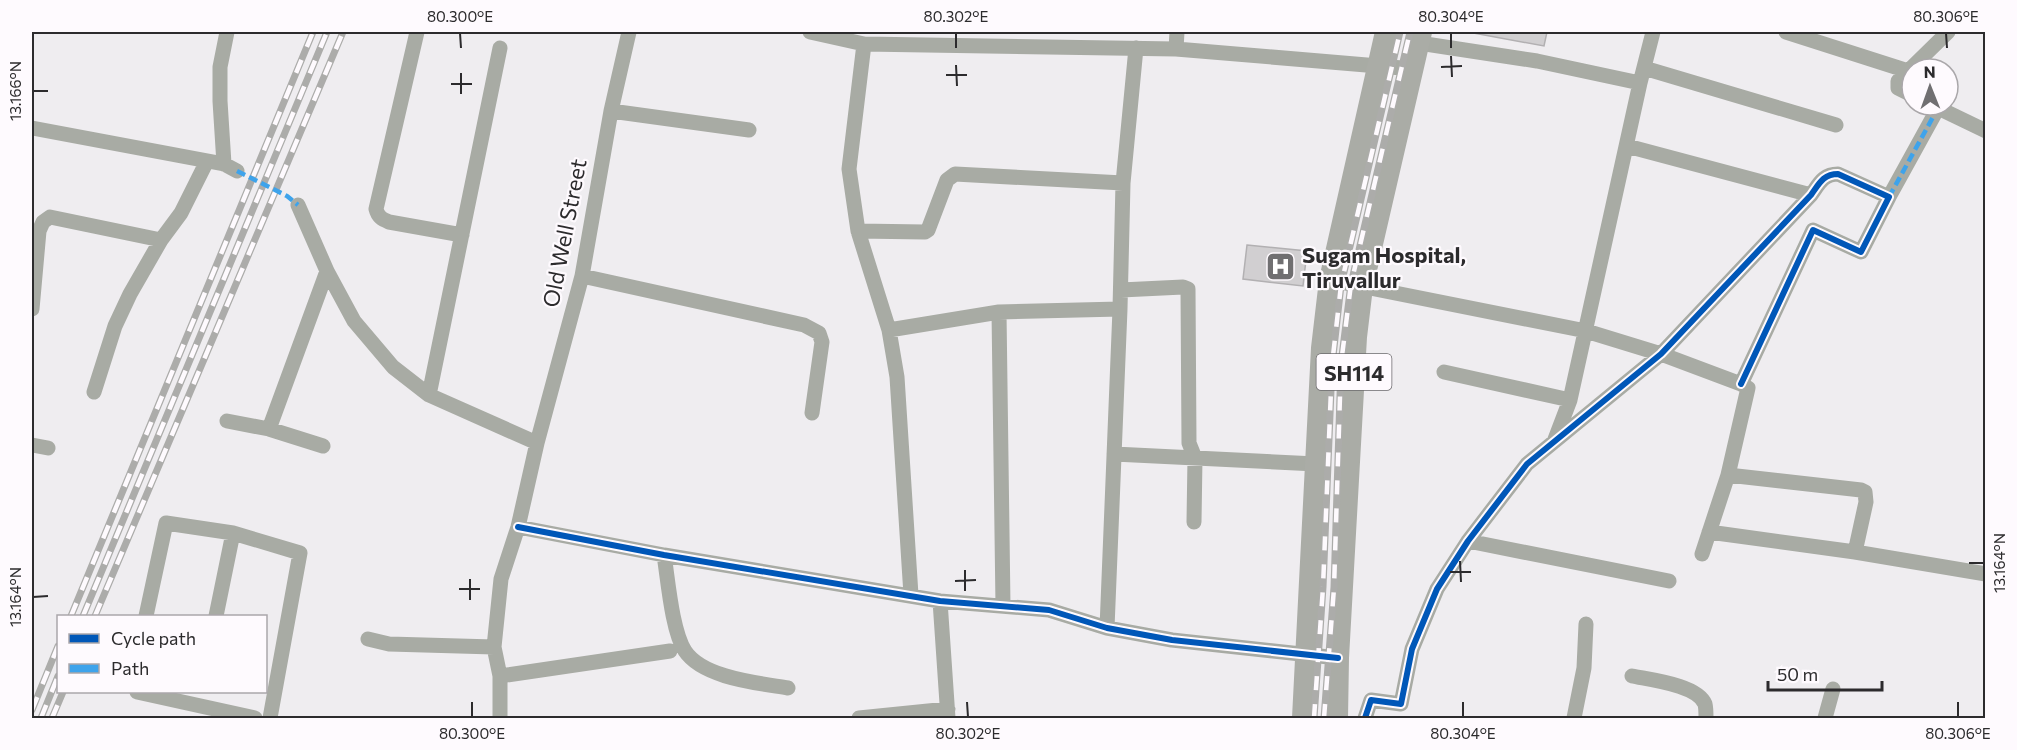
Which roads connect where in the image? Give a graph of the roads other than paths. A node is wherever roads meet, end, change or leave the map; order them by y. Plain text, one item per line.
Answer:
1 (227, 32) edge
2 (417, 32) edge
3 (629, 32) edge
4 (810, 32) edge
5 (1177, 32) edge
6 (1386, 32) edge
7 (1653, 32) edge
8 (1786, 32) edge
9 (1948, 32) edge
10 (1420, 37) edge
11 (864, 44) junction
12 (500, 48) dead end
13 (1136, 48) junction
14 (1176, 50) junction
15 (1922, 57) edge
16 (1378, 66) junction
17 (1900, 68) edge
18 (1414, 69) junction
19 (1642, 76) junction
20 (611, 111) junction
21 (1930, 117) edge
22 (1957, 117) edge
23 (1836, 125) dead end
24 (32, 128) edge
25 (749, 130) dead end
26 (1986, 130) edge
27 (1627, 146) junction
28 (207, 161) junction
29 (1123, 183) junction
30 (1811, 195) junction
31 (1889, 196) junction
32 (298, 205) dead end
33 (858, 231) junction
34 (462, 235) junction
35 (161, 240) junction
36 (327, 271) junction
37 (582, 276) junction
38 (1330, 280) junction
39 (1362, 287) junction
40 (1121, 290) junction
41 (32, 309) edge
42 (1120, 309) junction
43 (999, 312) junction
44 (889, 330) junction
45 (1586, 331) junction
46 (1661, 354) junction
47 (1444, 372) dead end
48 (1741, 384) junction
49 (94, 392) dead end
50 (429, 395) junction
51 (1570, 400) junction
52 (812, 413) dead end
53 (226, 421) dead end
54 (268, 429) junction
55 (537, 443) junction
56 (1554, 444) junction
57 (32, 446) edge
58 (323, 446) dead end
59 (48, 448) dead end
60 (1114, 454) junction
61 (1196, 458) junction
62 (1316, 464) junction
63 (1728, 475) junction
64 (1194, 522) dead end
65 (518, 526) junction
66 (1709, 532) junction
67 (233, 533) junction
68 (1468, 541) junction
69 (1855, 552) junction
70 (1702, 554) dead end
71 (664, 555) junction
72 (1986, 574) edge
73 (1669, 581) dead end
74 (911, 595) junction
75 (940, 601) junction
76 (1003, 606) junction
77 (146, 615) edge
78 (216, 615) edge
79 (1586, 624) dead end
80 (1107, 628) junction
81 (368, 639) dead end
82 (494, 647) junction
83 (670, 651) dead end
84 (1306, 653) junction
85 (1338, 658) junction
86 (500, 675) junction
87 (1632, 676) dead end
88 (788, 688) dead end
89 (1833, 689) dead end
90 (146, 693) edge
91 (199, 699) edge
92 (948, 714) edge
93 (255, 718) edge
94 (270, 718) edge
95 (500, 718) edge
96 (858, 718) edge
97 (1303, 718) edge
98 (1337, 718) edge
99 (1365, 718) edge
100 (1574, 718) edge
101 (1706, 718) edge
102 (1825, 718) edge

1 - 28 street
2 - 34 street
3 - 20 street, Old Well Street
4 - 11 street
5 - 14 street
6 - 16 main road, SH114
7 - 19 street
8 - 17 street
9 - 15 street
10 - 18 main road, SH114
10 - 19 street
11 - 13 street
11 - 33 street
12 - 34 street
13 - 14 street
13 - 29 street
14 - 16 street
16 - 18 street
16 - 38 main road, SH114
18 - 39 main road, SH114
19 - 23 street
19 - 27 street
20 - 25 street
20 - 37 street, Old Well Street
21 - 31 street
22 - 26 street
24 - 28 street
27 - 30 street
27 - 45 street
28 - 35 street
29 - 33 street
29 - 40 street
30 - 31 street
30 - 46 street
31 - 48 street
32 - 36 street
33 - 44 street
34 - 50 street
35 - 41 street
35 - 49 street
36 - 50 street
36 - 54 street
37 - 52 street
37 - 55 street, Old Well Street
38 - 39 street
38 - 62 main road, SH114
39 - 45 street
39 - 85 main road, SH114
40 - 42 street
40 - 61 street
42 - 43 street
42 - 60 street
43 - 44 street
43 - 76 street
44 - 74 street
45 - 46 street
45 - 51 street
46 - 48 street
46 - 56 street
47 - 51 street
48 - 63 street
50 - 55 street
51 - 56 street
53 - 54 street
54 - 58 street
55 - 65 street, Old Well Street
56 - 68 street
57 - 59 street
60 - 61 street
60 - 80 street
61 - 62 street
61 - 64 street
62 - 84 main road, SH114
63 - 66 street
63 - 69 street
65 - 71 street
65 - 82 street, Old Well Street
66 - 69 street
66 - 70 street
67 - 77 street
67 - 78 street
67 - 94 street
68 - 73 street
68 - 99 street
69 - 72 street
71 - 74 street
71 - 88 street
74 - 75 street
75 - 76 street
75 - 92 street
76 - 80 street
79 - 100 street
80 - 84 street
81 - 82 street
82 - 86 street, Old Well Street
83 - 86 street
84 - 85 street
84 - 97 main road, SH114
85 - 98 main road, SH114
86 - 95 street, Old Well Street
87 - 101 street
89 - 102 street
90 - 91 street
91 - 93 street
92 - 96 street

